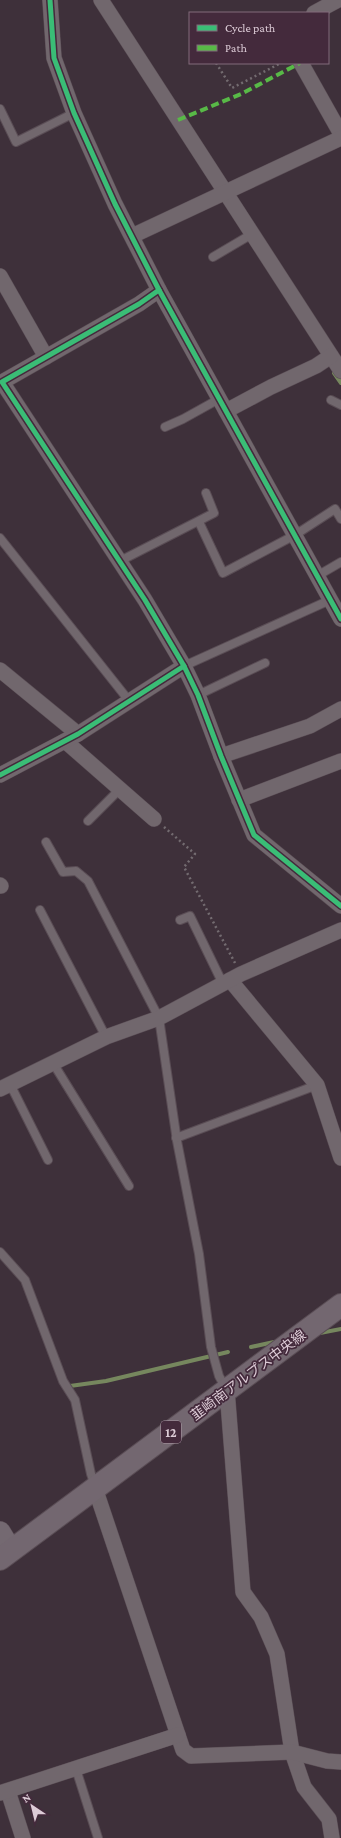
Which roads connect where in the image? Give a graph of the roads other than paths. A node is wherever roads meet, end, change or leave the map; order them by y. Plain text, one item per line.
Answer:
1 (50, 0) edge
2 (101, 0) edge
3 (338, 0) edge
4 (317, 7) edge
5 (302, 64) edge
6 (0, 109) edge
7 (74, 113) junction
8 (341, 134) edge
9 (341, 138) edge
10 (220, 195) junction
11 (132, 236) junction
12 (248, 236) junction
13 (213, 257) dead end
14 (0, 276) edge
15 (159, 290) junction
16 (46, 357) junction
17 (327, 358) junction
18 (341, 371) edge
19 (331, 400) dead end
20 (222, 405) junction
21 (341, 405) edge
22 (165, 427) dead end
23 (206, 493) dead end
24 (341, 519) edge
25 (199, 522) junction
26 (295, 535) junction
27 (0, 538) edge
28 (120, 562) junction
29 (341, 562) edge
30 (317, 576) junction
31 (330, 600) junction
32 (341, 619) edge
33 (265, 663) dead end
34 (184, 666) junction
35 (0, 670) edge
36 (198, 695) junction
37 (130, 702) junction
38 (341, 709) edge
39 (71, 738) junction
40 (221, 756) junction
41 (341, 761) edge
42 (0, 775) edge
43 (120, 789) junction
44 (239, 800) junction
45 (154, 819) road end
46 (88, 821) dead end
47 (46, 842) dead end
48 (340, 903) edge
49 (40, 910) dead end
50 (180, 920) dead end
51 (341, 930) edge
52 (231, 980) junction
53 (159, 1018) junction
54 (106, 1037) junction
55 (53, 1063) junction
56 (317, 1085) junction
57 (5, 1087) edge
58 (176, 1138) junction
59 (341, 1158) edge
60 (48, 1160) dead end
61 (129, 1186) dead end
62 (0, 1252) edge
63 (341, 1305) edge
64 (227, 1390) junction
65 (95, 1488) junction
66 (0, 1532) edge
67 (5, 1555) edge
68 (178, 1735) junction
69 (292, 1752) junction
70 (341, 1762) edge
71 (76, 1769) junction
72 (4, 1792) edge
73 (23, 1838) edge
74 (98, 1838) edge
75 (332, 1838) edge

1 - 7 street
2 - 10 street
3 - 4 street
5 - 8 street
6 - 7 lane
7 - 11 street
9 - 10 street
10 - 11 street
10 - 12 street
11 - 15 street
12 - 13 lane
12 - 17 street
14 - 16 street
15 - 16 street
15 - 20 street
16 - 28 street
17 - 18 street
17 - 20 street
19 - 21 lane
20 - 22 lane
20 - 26 street
23 - 25 lane
24 - 26 lane
25 - 26 lane
25 - 28 lane
26 - 30 street
27 - 37 lane
28 - 34 street
29 - 30 lane
30 - 31 street
31 - 32 street
31 - 34 lane
33 - 36 lane
34 - 36 street
34 - 37 street
35 - 39 street
36 - 40 street
37 - 39 street
38 - 40 street
39 - 42 street
39 - 43 street
40 - 44 street
41 - 44 street
43 - 45 street
43 - 46 lane
44 - 48 street
47 - 53 lane
49 - 54 lane
50 - 52 lane
51 - 52 street
52 - 53 street
52 - 56 street
53 - 54 street
53 - 58 lane
54 - 55 street
55 - 57 street
55 - 61 lane
56 - 58 lane
56 - 59 street
57 - 60 lane
58 - 64 lane
62 - 65 lane
63 - 64 main road, 韮崎南アルプス中央線 / 12
64 - 65 main road, 韮崎南アルプス中央線 / 12
64 - 69 street
65 - 67 main road, 韮崎南アルプス中央線 / 12
65 - 68 street
66 - 67 street
68 - 69 street
68 - 71 street
69 - 70 street
69 - 75 street
71 - 72 street
71 - 74 lane
72 - 73 street

